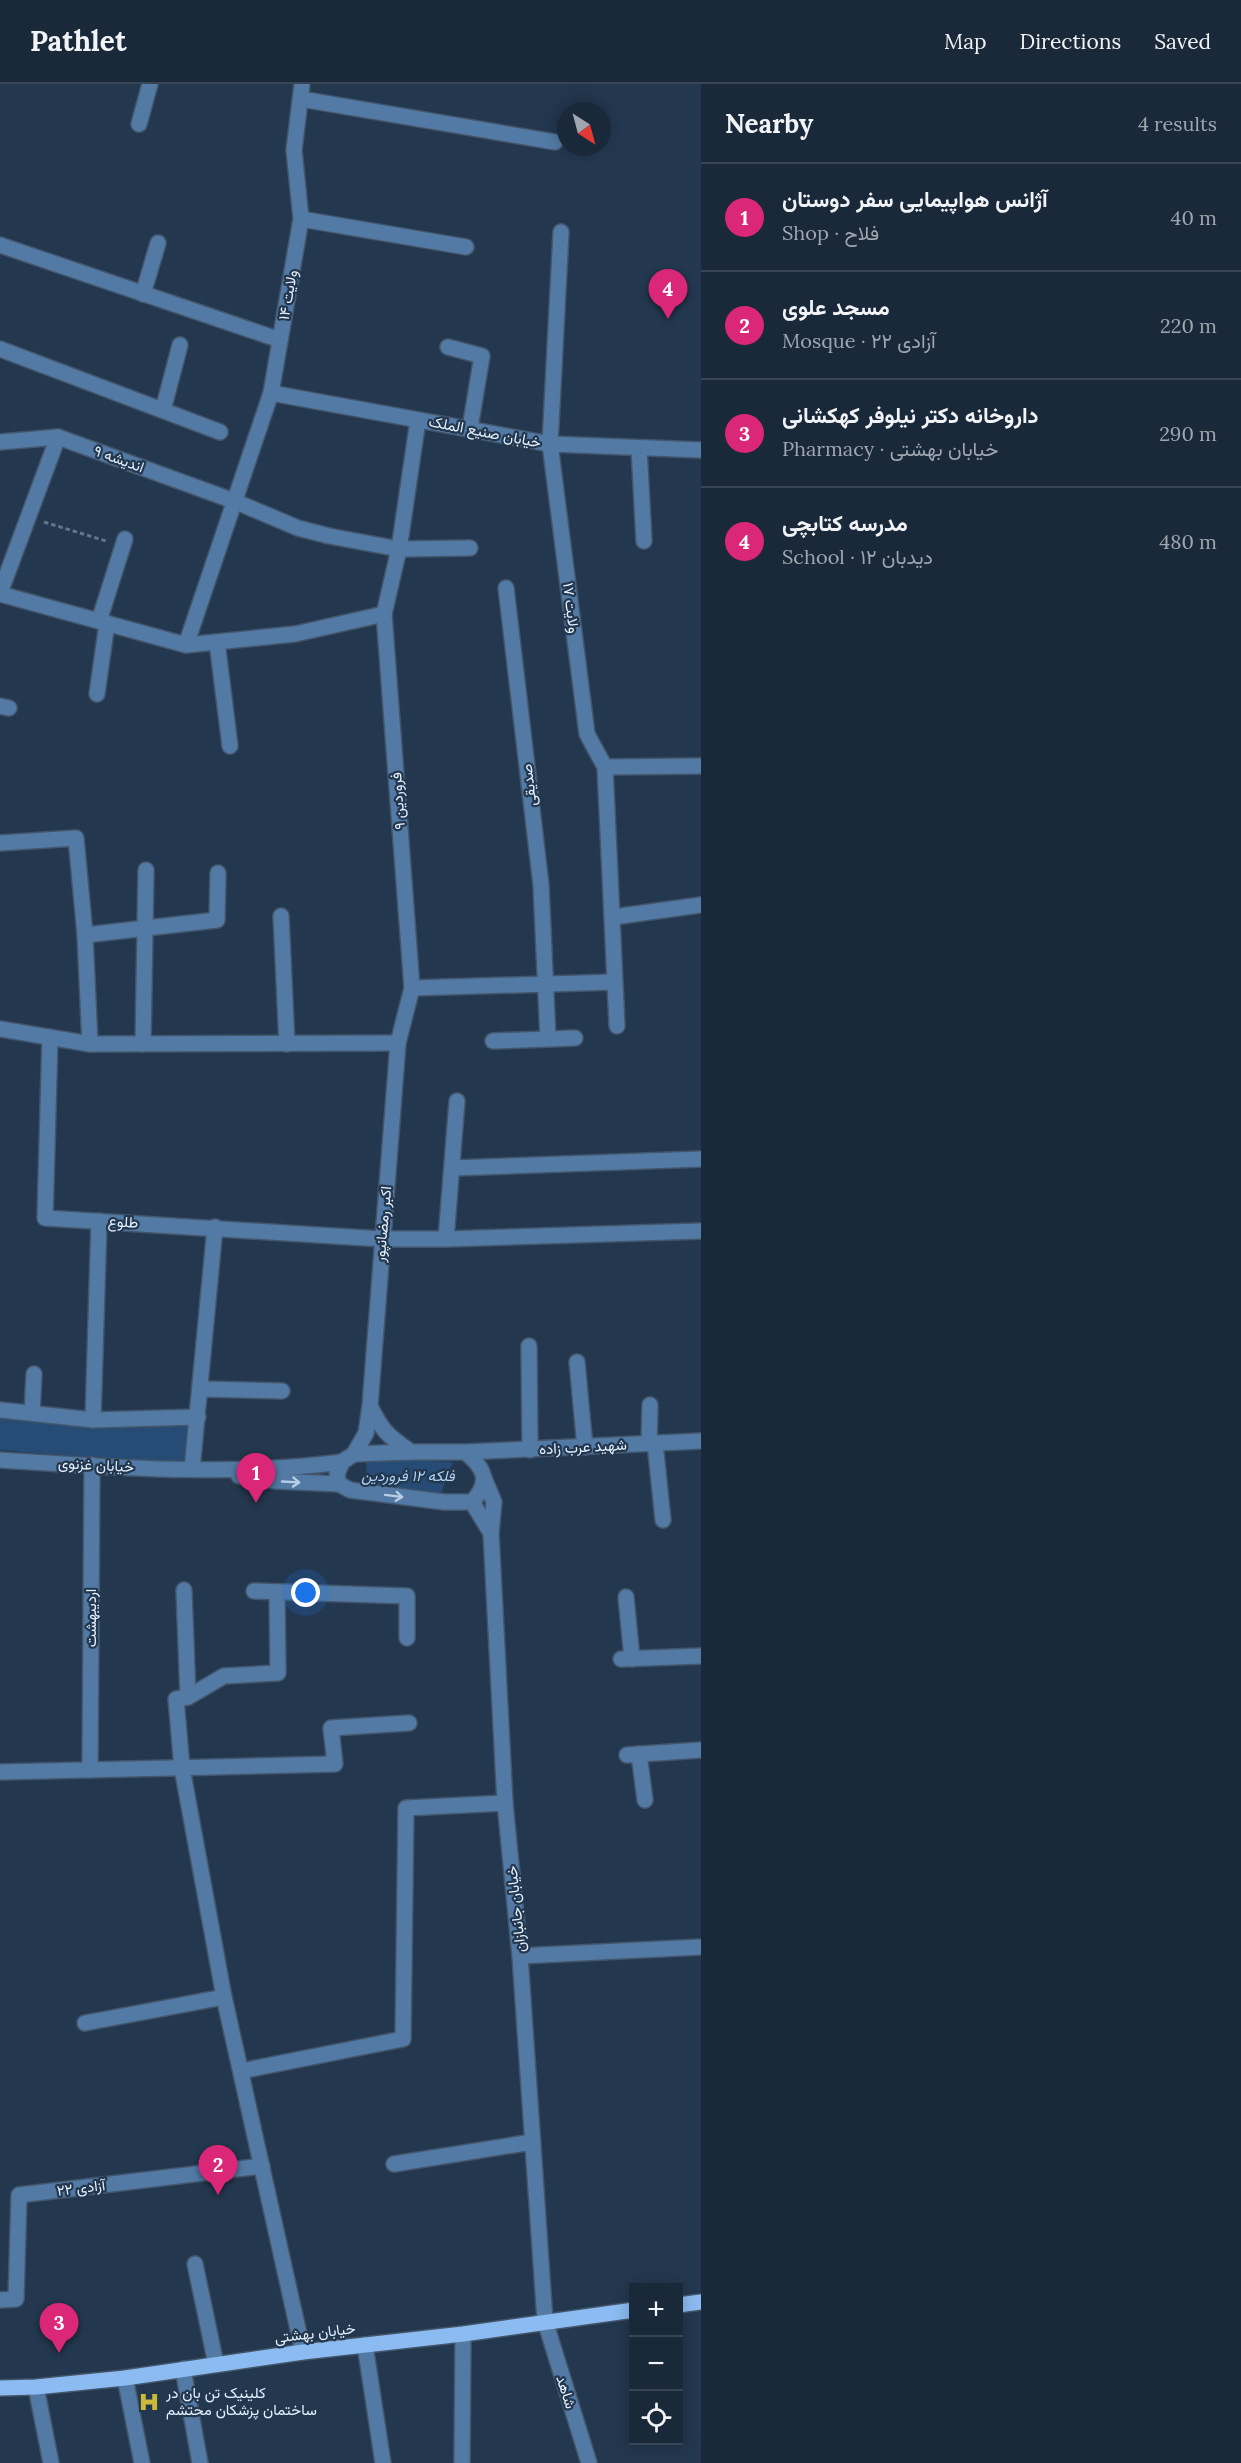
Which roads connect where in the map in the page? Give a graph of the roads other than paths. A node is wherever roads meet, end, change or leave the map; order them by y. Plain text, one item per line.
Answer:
1 (150, 84) edge
2 (302, 92) edge
3 (139, 124) dead end
4 (555, 142) dead end
5 (301, 219) junction
6 (561, 232) dead end
7 (158, 243) dead end
8 (0, 245) edge
9 (466, 247) dead end
10 (143, 294) junction
11 (280, 340) junction
12 (180, 345) dead end
13 (448, 347) dead end
14 (0, 349) edge
15 (271, 393) junction
16 (163, 410) junction
17 (418, 420) junction
18 (470, 428) junction
19 (220, 432) dead end
20 (58, 436) junction
21 (0, 442) edge
22 (550, 444) junction
23 (639, 448) junction
24 (701, 450) edge
25 (234, 501) junction
26 (644, 541) dead end
27 (123, 542) road end
28 (470, 548) dead end
29 (399, 549) junction
30 (506, 588) dead end
31 (0, 594) edge
32 (384, 614) junction
33 (103, 622) junction
34 (217, 642) junction
35 (186, 645) junction
36 (97, 694) dead end
37 (230, 746) dead end
38 (701, 766) edge
39 (605, 767) junction
40 (0, 843) edge
41 (146, 870) dead end
42 (218, 873) dead end
43 (701, 904) edge
44 (281, 916) dead end
45 (613, 917) junction
46 (145, 930) junction
47 (85, 935) junction
48 (614, 982) junction
49 (544, 984) junction
50 (412, 988) junction
51 (617, 1026) dead end
52 (0, 1029) edge
53 (50, 1037) junction
54 (574, 1038) dead end
55 (548, 1039) junction
56 (493, 1041) dead end
57 (398, 1043) junction
58 (90, 1044) junction
59 (143, 1044) junction
60 (287, 1044) junction
61 (457, 1101) dead end
62 (701, 1159) edge
63 (452, 1168) junction
64 (99, 1221) junction
65 (215, 1227) junction
66 (701, 1231) edge
67 (382, 1239) junction
68 (446, 1239) junction
69 (529, 1346) dead end
70 (577, 1362) dead end
71 (34, 1374) dead end
72 (201, 1389) junction
73 (282, 1391) dead end
74 (650, 1405) dead end
75 (370, 1406) junction
76 (0, 1410) edge
77 (32, 1413) junction
78 (198, 1417) junction
79 (93, 1420) junction
80 (701, 1441) edge
81 (652, 1444) junction
82 (585, 1447) junction
83 (530, 1450) junction
84 (411, 1452) junction
85 (465, 1452) junction
86 (348, 1458) junction
87 (0, 1460) edge
88 (92, 1465) junction
89 (192, 1469) junction
90 (484, 1478) junction
91 (339, 1484) junction
92 (472, 1502) junction
93 (663, 1520) dead end
94 (491, 1533) junction
95 (184, 1590) dead end
96 (254, 1591) dead end
97 (277, 1592) junction
98 (626, 1597) dead end
99 (407, 1638) dead end
100 (701, 1656) edge
101 (189, 1697) junction
102 (409, 1723) dead end
103 (701, 1750) edge
104 (182, 1768) junction
105 (90, 1770) junction
106 (0, 1772) edge
107 (645, 1800) dead end
108 (505, 1803) junction
109 (701, 1947) edge
110 (520, 1956) junction
111 (224, 1997) junction
112 (85, 2023) dead end
113 (241, 2071) junction
114 (532, 2142) junction
115 (394, 2164) dead end
116 (262, 2166) junction
117 (195, 2264) dead end
118 (0, 2300) edge
119 (701, 2302) edge
120 (683, 2304) edge
121 (629, 2310) edge
122 (544, 2321) junction
123 (463, 2334) junction
124 (365, 2345) junction
125 (303, 2352) junction
126 (216, 2364) junction
127 (183, 2369) junction
128 (125, 2378) junction
129 (36, 2387) junction
130 (0, 2388) edge
131 (51, 2463) edge
132 (142, 2463) edge
133 (200, 2463) edge
134 (383, 2463) edge
135 (462, 2463) edge
136 (590, 2463) edge

1 - 3 street
2 - 4 street
2 - 5 street, ولایت ۱۴
5 - 9 street
5 - 11 street, ولایت ۱۴
6 - 22 street, ولایت ۱۷
7 - 10 street
8 - 10 street
10 - 11 street
11 - 15 street, ولایت ۱۴
12 - 16 street
13 - 18 street
14 - 16 street
15 - 17 street, خیابان صنیع الملک
15 - 25 street, ولایت ۱۴
16 - 19 street
17 - 18 street, خیابان صنیع الملک
17 - 29 street, فروردین ۹
18 - 22 street, خیابان صنیع الملک
20 - 21 street, اندیشه ۹
20 - 25 street, اندیشه ۹
20 - 31 street
22 - 23 street, خیابان صنیع الملک
22 - 39 street, ولایت ۱۷
23 - 24 street, خیابان صنیع الملک
23 - 26 street
25 - 29 street, اندیشه ۹
25 - 35 street, ولایت ۱۴
27 - 33 street
28 - 29 street, اندیشه ۹
29 - 32 street, فروردین ۹
30 - 49 street, صدیقی
31 - 33 street
32 - 34 street
32 - 50 street, فروردین ۹
33 - 35 street
33 - 36 street
34 - 35 street
34 - 37 street
38 - 39 street
39 - 45 street
40 - 47 street
41 - 46 street
42 - 46 street
43 - 45 street
44 - 60 street
45 - 48 street
46 - 47 street
46 - 59 street
47 - 58 street
48 - 49 street
48 - 51 street
49 - 50 street
49 - 55 street, صدیقی
50 - 57 street, فروردین ۹
52 - 53 street
53 - 58 street
53 - 64 street, طلوع
54 - 55 street
55 - 56 street
57 - 60 street
57 - 67 street, اکبر رمضانپور
58 - 59 street
59 - 60 street
61 - 63 street
62 - 63 street
63 - 68 street
64 - 65 street, طلوع
64 - 79 street
65 - 67 street, طلوع
65 - 72 street
66 - 68 street
67 - 68 street, طلوع
67 - 75 street, اکبر رمضانپور
69 - 83 street
70 - 82 street
71 - 77 street
72 - 73 street
72 - 78 street
74 - 81 street
75 - 84 street
75 - 86 street, اکبر رمضانپور
76 - 77 street
77 - 79 street
78 - 79 street
78 - 89 street
80 - 81 street, شهید عرب زاده
81 - 82 street, شهید عرب زاده
81 - 93 street
82 - 83 street, شهید عرب زاده
83 - 85 street, شهید عرب زاده
84 - 85 street, شهید عرب زاده
84 - 86 street, شهید عرب زاده
85 - 90 street
86 - 89 street, شهید عرب زاده
86 - 91 street, اکبر رمضانپور
87 - 88 street, خیابان غزنوی
88 - 89 street, خیابان غزنوی
88 - 105 street, اردیبهشت
89 -> 91 street
90 - 92 street
90 - 94 street
91 -> 92 street
92 - 94 street, خیابان جانبازان
94 - 108 street, خیابان جانبازان
95 - 101 street
96 - 97 street
97 - 99 street
97 - 101 street
98 - 100 street
101 - 104 street
102 - 104 street
103 - 107 street
104 - 105 street
104 - 111 street
105 - 106 street
108 - 110 street, خیابان جانبازان
108 - 113 street
109 - 110 street
110 - 114 street, خیابان جانبازان
111 - 112 street
111 - 113 street
113 - 116 street
114 - 115 street
114 - 122 street, خیابان جانبازان
116 - 118 street, آزادی ۲۲
116 - 125 street
117 - 126 street
119 - 120 main road
121 - 122 main road, خیابان بهشتی
122 - 123 main road, خیابان بهشتی
122 - 136 street, شاهد
123 - 124 main road, خیابان بهشتی
123 - 135 street
124 - 125 main road, خیابان بهشتی
124 - 134 street
125 - 126 main road, خیابان بهشتی
126 - 127 main road, خیابان بهشتی
127 - 128 main road, خیابان بهشتی
127 - 133 street
128 - 129 main road, خیابان بهشتی
128 - 132 street
129 - 130 main road, خیابان بهشتی
129 - 131 street

